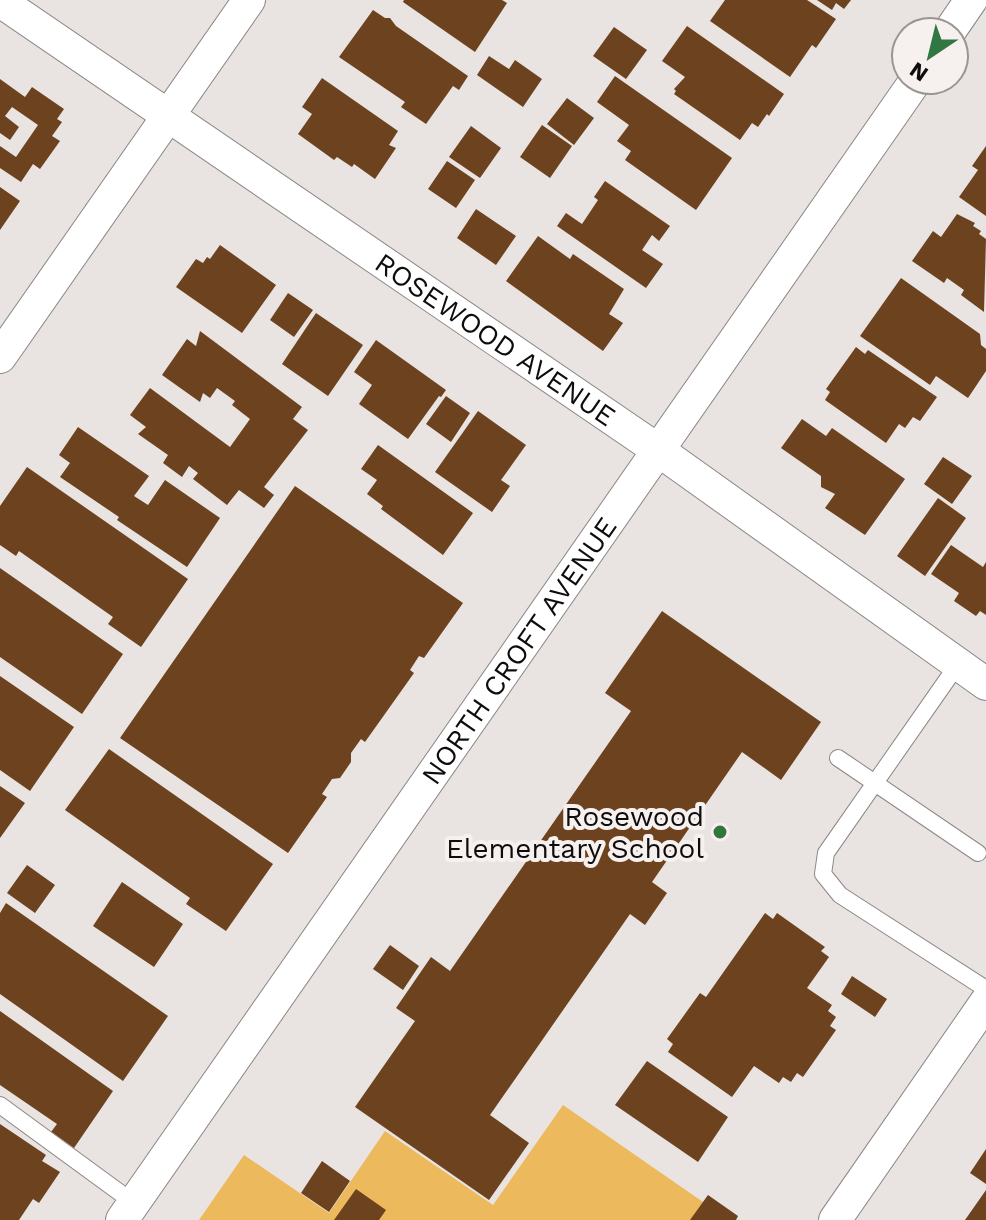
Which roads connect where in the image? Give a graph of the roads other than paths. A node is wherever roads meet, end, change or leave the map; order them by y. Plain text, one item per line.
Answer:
1 (249, 0) edge
2 (0, 1) edge
3 (905, 96) edge
4 (168, 115) junction
5 (0, 357) edge
6 (658, 450) junction
7 (958, 664) junction
8 (986, 684) edge
9 (838, 758) dead end
10 (876, 783) junction
11 (978, 853) dead end
12 (986, 989) edge
13 (986, 1002) edge
14 (0, 1105) edge
15 (128, 1211) edge
16 (835, 1220) edge

1 - 4 street
2 - 4 street, ROSEWOOD AVENUE
3 - 6 street, NORTH CROFT AVENUE
4 - 5 street
4 - 6 street, ROSEWOOD AVENUE
6 - 7 street, ROSEWOOD AVENUE
6 - 15 street, NORTH CROFT AVENUE
7 - 8 street, ROSEWOOD AVENUE
7 - 10 lane
9 - 10 lane
10 - 11 lane
10 - 12 lane
13 - 16 street
14 - 15 lane

